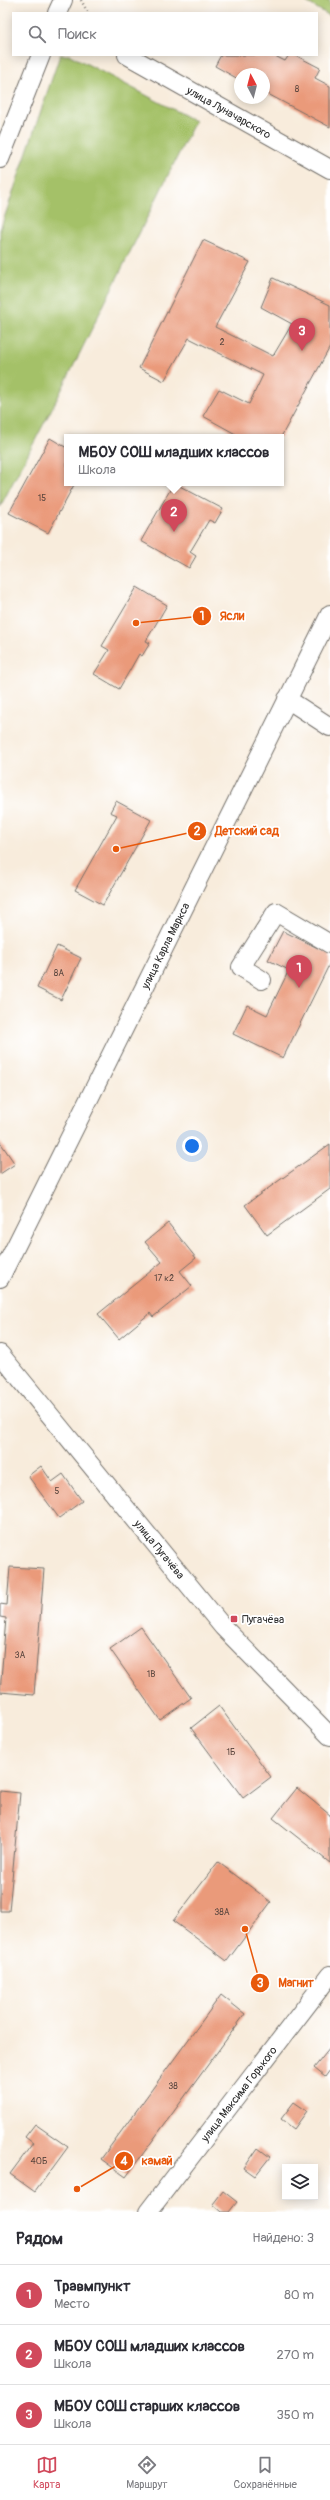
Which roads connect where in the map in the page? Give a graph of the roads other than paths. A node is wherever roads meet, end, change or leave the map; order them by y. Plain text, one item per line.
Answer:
1 (52, 0) edge
2 (63, 0) edge
3 (57, 12) edge
4 (57, 12) edge
5 (41, 56) edge
6 (129, 56) edge
7 (0, 159) edge
8 (330, 169) edge
9 (330, 614) edge
10 (287, 699) junction
11 (330, 727) edge
12 (330, 944) edge
13 (262, 980) dead end
14 (0, 1278) edge
15 (0, 1354) edge
16 (330, 1736) edge
17 (330, 1975) edge
18 (148, 2212) edge

1 - 3 street
2 - 4 street
5 - 7 street
6 - 8 street, улица Луначарского
9 - 10 street, улица Карла Маркса
10 - 11 street
10 - 14 street, улица Карла Маркса
12 - 13 street
15 - 16 street, улица Пугачёва
17 - 18 street, улица Максима Горького

